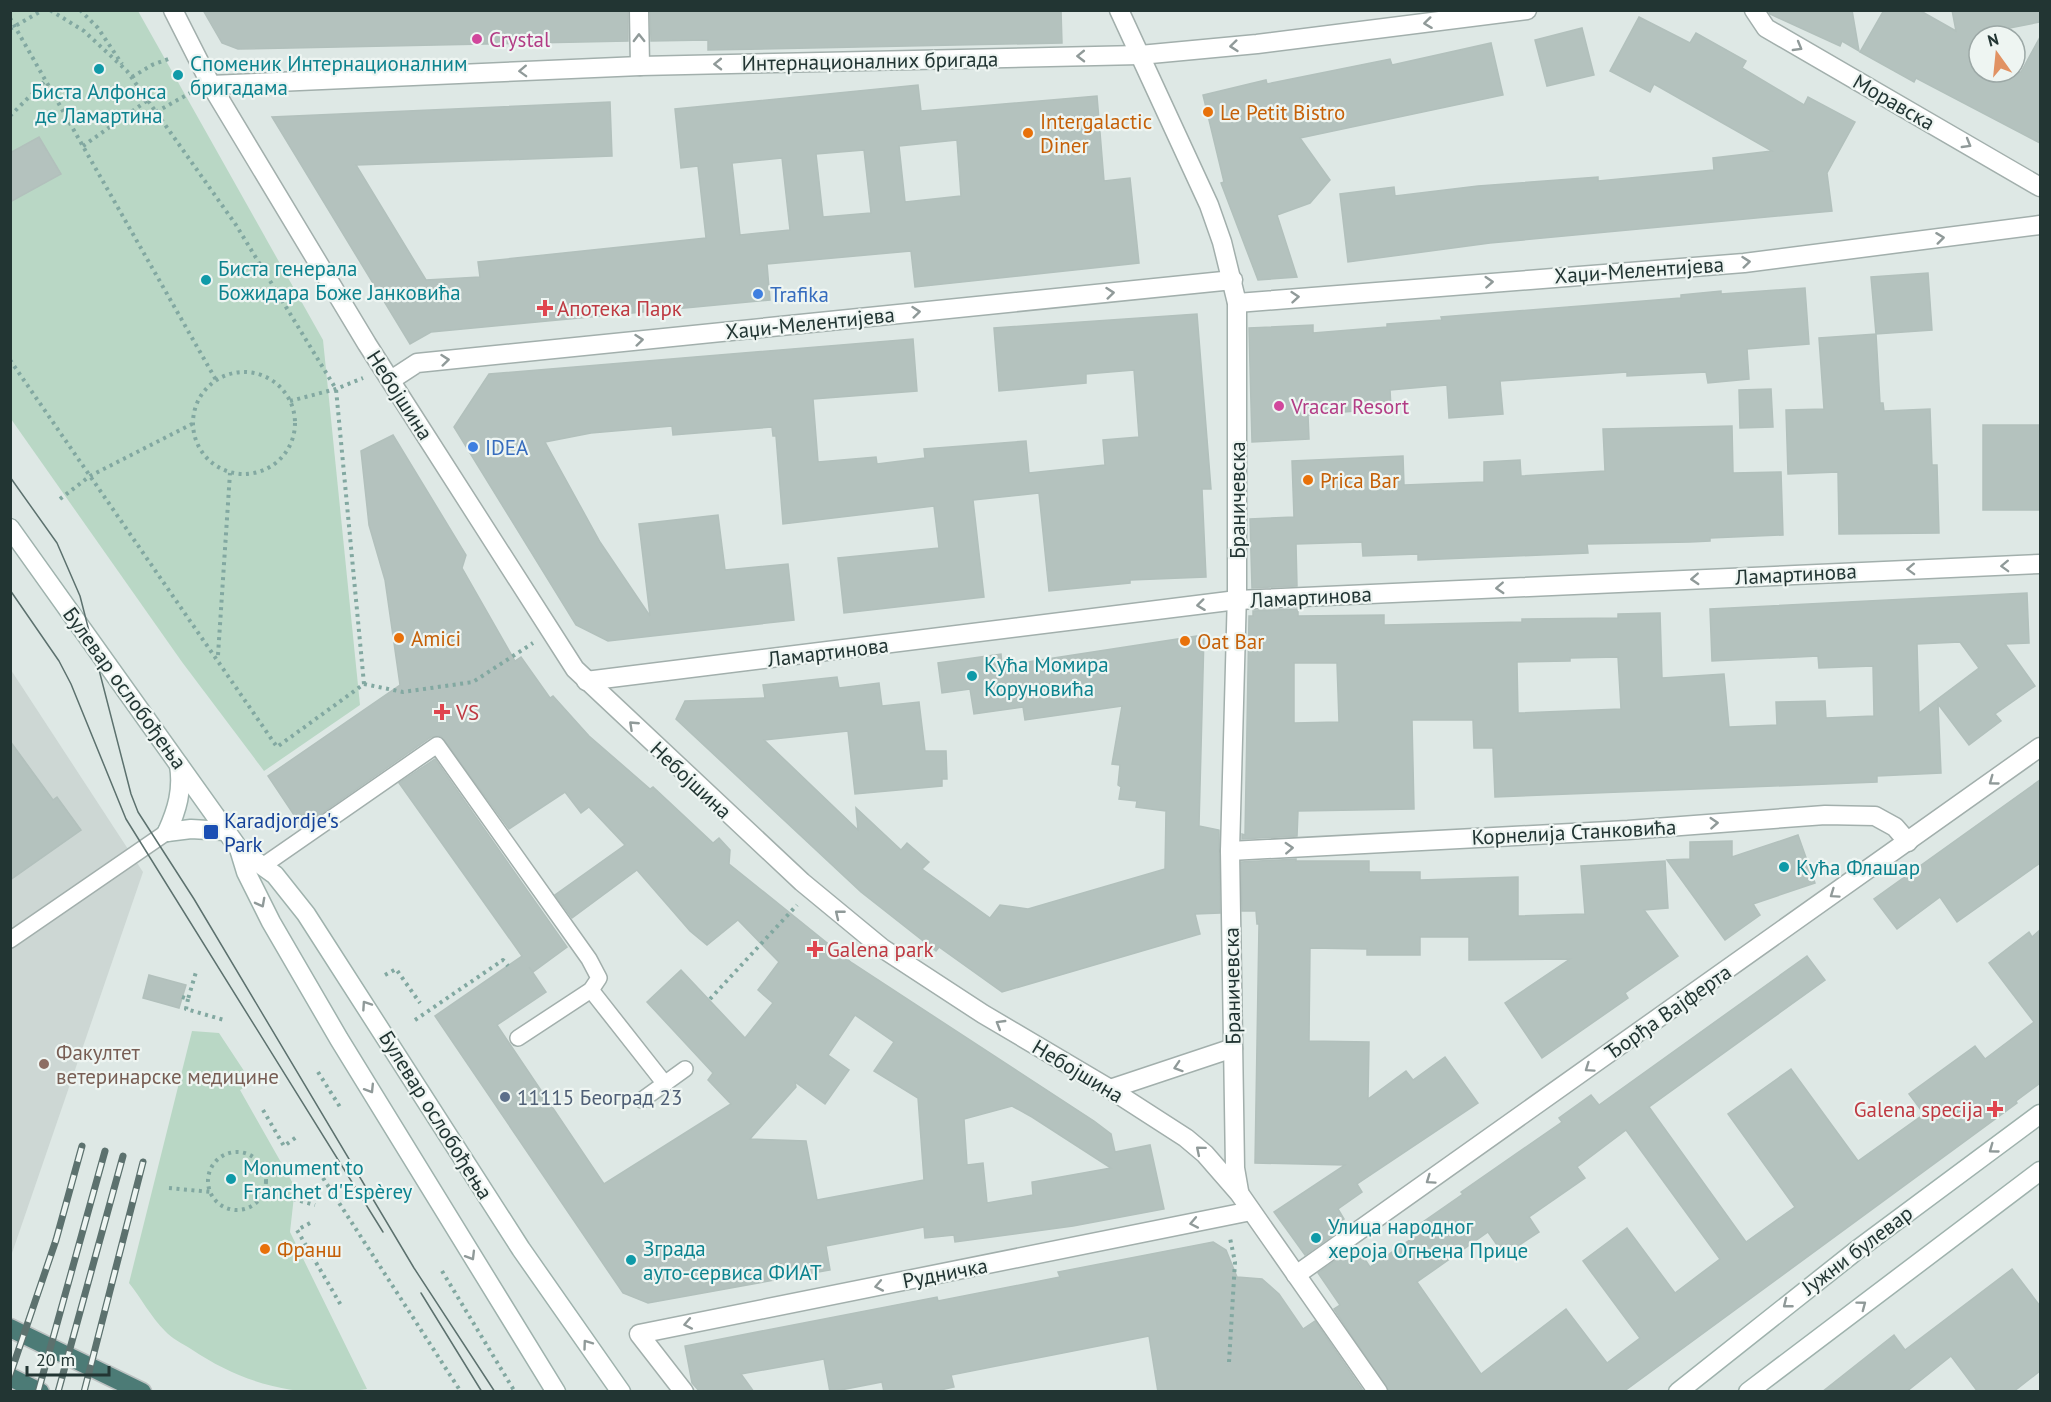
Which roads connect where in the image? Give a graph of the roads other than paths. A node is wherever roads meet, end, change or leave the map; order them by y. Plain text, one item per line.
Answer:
1 (173, 10) edge
2 (639, 10) edge
3 (1119, 10) edge
4 (1527, 10) edge
5 (1754, 10) edge
6 (1140, 55) junction
7 (640, 66) junction
8 (211, 85) junction
9 (2040, 187) edge
10 (2040, 225) edge
11 (1233, 280) junction
12 (1237, 303) junction
13 (392, 380) junction
14 (10, 528) edge
15 (2040, 564) edge
16 (1237, 600) junction
17 (586, 681) junction
18 (2040, 747) edge
19 (178, 764) junction
20 (225, 831) junction
21 (167, 832) junction
22 (1908, 842) junction
23 (239, 849) junction
24 (1230, 851) junction
25 (264, 865) junction
26 (10, 940) edge
27 (591, 990) junction
28 (518, 1038) dead end
29 (1233, 1048) junction
30 (685, 1069) dead end
31 (665, 1084) junction
32 (1110, 1089) junction
33 (642, 1101) dead end
34 (2040, 1114) edge
35 (2040, 1170) edge
36 (1239, 1193) junction
37 (1251, 1211) junction
38 (1296, 1275) junction
39 (10, 1328) edge
40 (10, 1377) edge
41 (10, 1384) edge
42 (21, 1392) edge
43 (40, 1392) edge
44 (142, 1392) edge
45 (556, 1392) edge
46 (621, 1392) edge
47 (684, 1392) edge
48 (1378, 1392) edge
49 (1678, 1392) edge
50 (1748, 1392) edge

1 - 8 street, Небојшина
7 -> 2 street
3 - 6 street, Браничевска
4 -> 6 street, Интернационалних бригада
5 -> 9 street, Моравска
6 -> 7 street, Интернационалних бригада
6 - 11 street, Браничевска
7 -> 8 street, Интернационалних бригада
8 - 13 street, Небојшина
12 -> 10 street, Хаџи-Мелентијева
11 - 12 street, Браничевска
13 -> 11 street, Хаџи-Мелентијева
12 - 16 street, Браничевска
13 - 17 street, Небојшина
14 - 19 street, Булевар ослобођења
15 -> 16 street, Ламартинова
16 -> 17 street, Ламартинова
16 - 24 street, Браничевска
32 -> 17 street, Небојшина
18 -> 22 street, Ђорђа Вајферта
19 - 20 street, Булевар ослобођења
19 - 21 street
20 - 21 street
20 - 23 street, Булевар ослобођења
21 - 26 lane
24 -> 22 street, Корнелија Станковића
22 -> 38 street, Ђорђа Вајферта
23 - 25 street, Булевар ослобођења
23 -> 45 street, Булевар ослобођења
24 - 29 street, Браничевска
25 - 27 lane
46 -> 25 street, Булевар ослобођења
27 - 28 lane
27 - 31 lane
29 -> 32 street
29 - 36 street, Браничевска
30 - 31 lane
31 - 33 lane
36 -> 32 street, Небојшина
34 -> 49 street, Јужни булевар
50 -> 35 street
36 - 37 street, Небојшина
37 - 38 street, Небојшина
37 -> 47 street, Рудничка
38 - 48 street, Небојшина
39 - 44 highway
40 - 43 highway
41 - 42 highway

